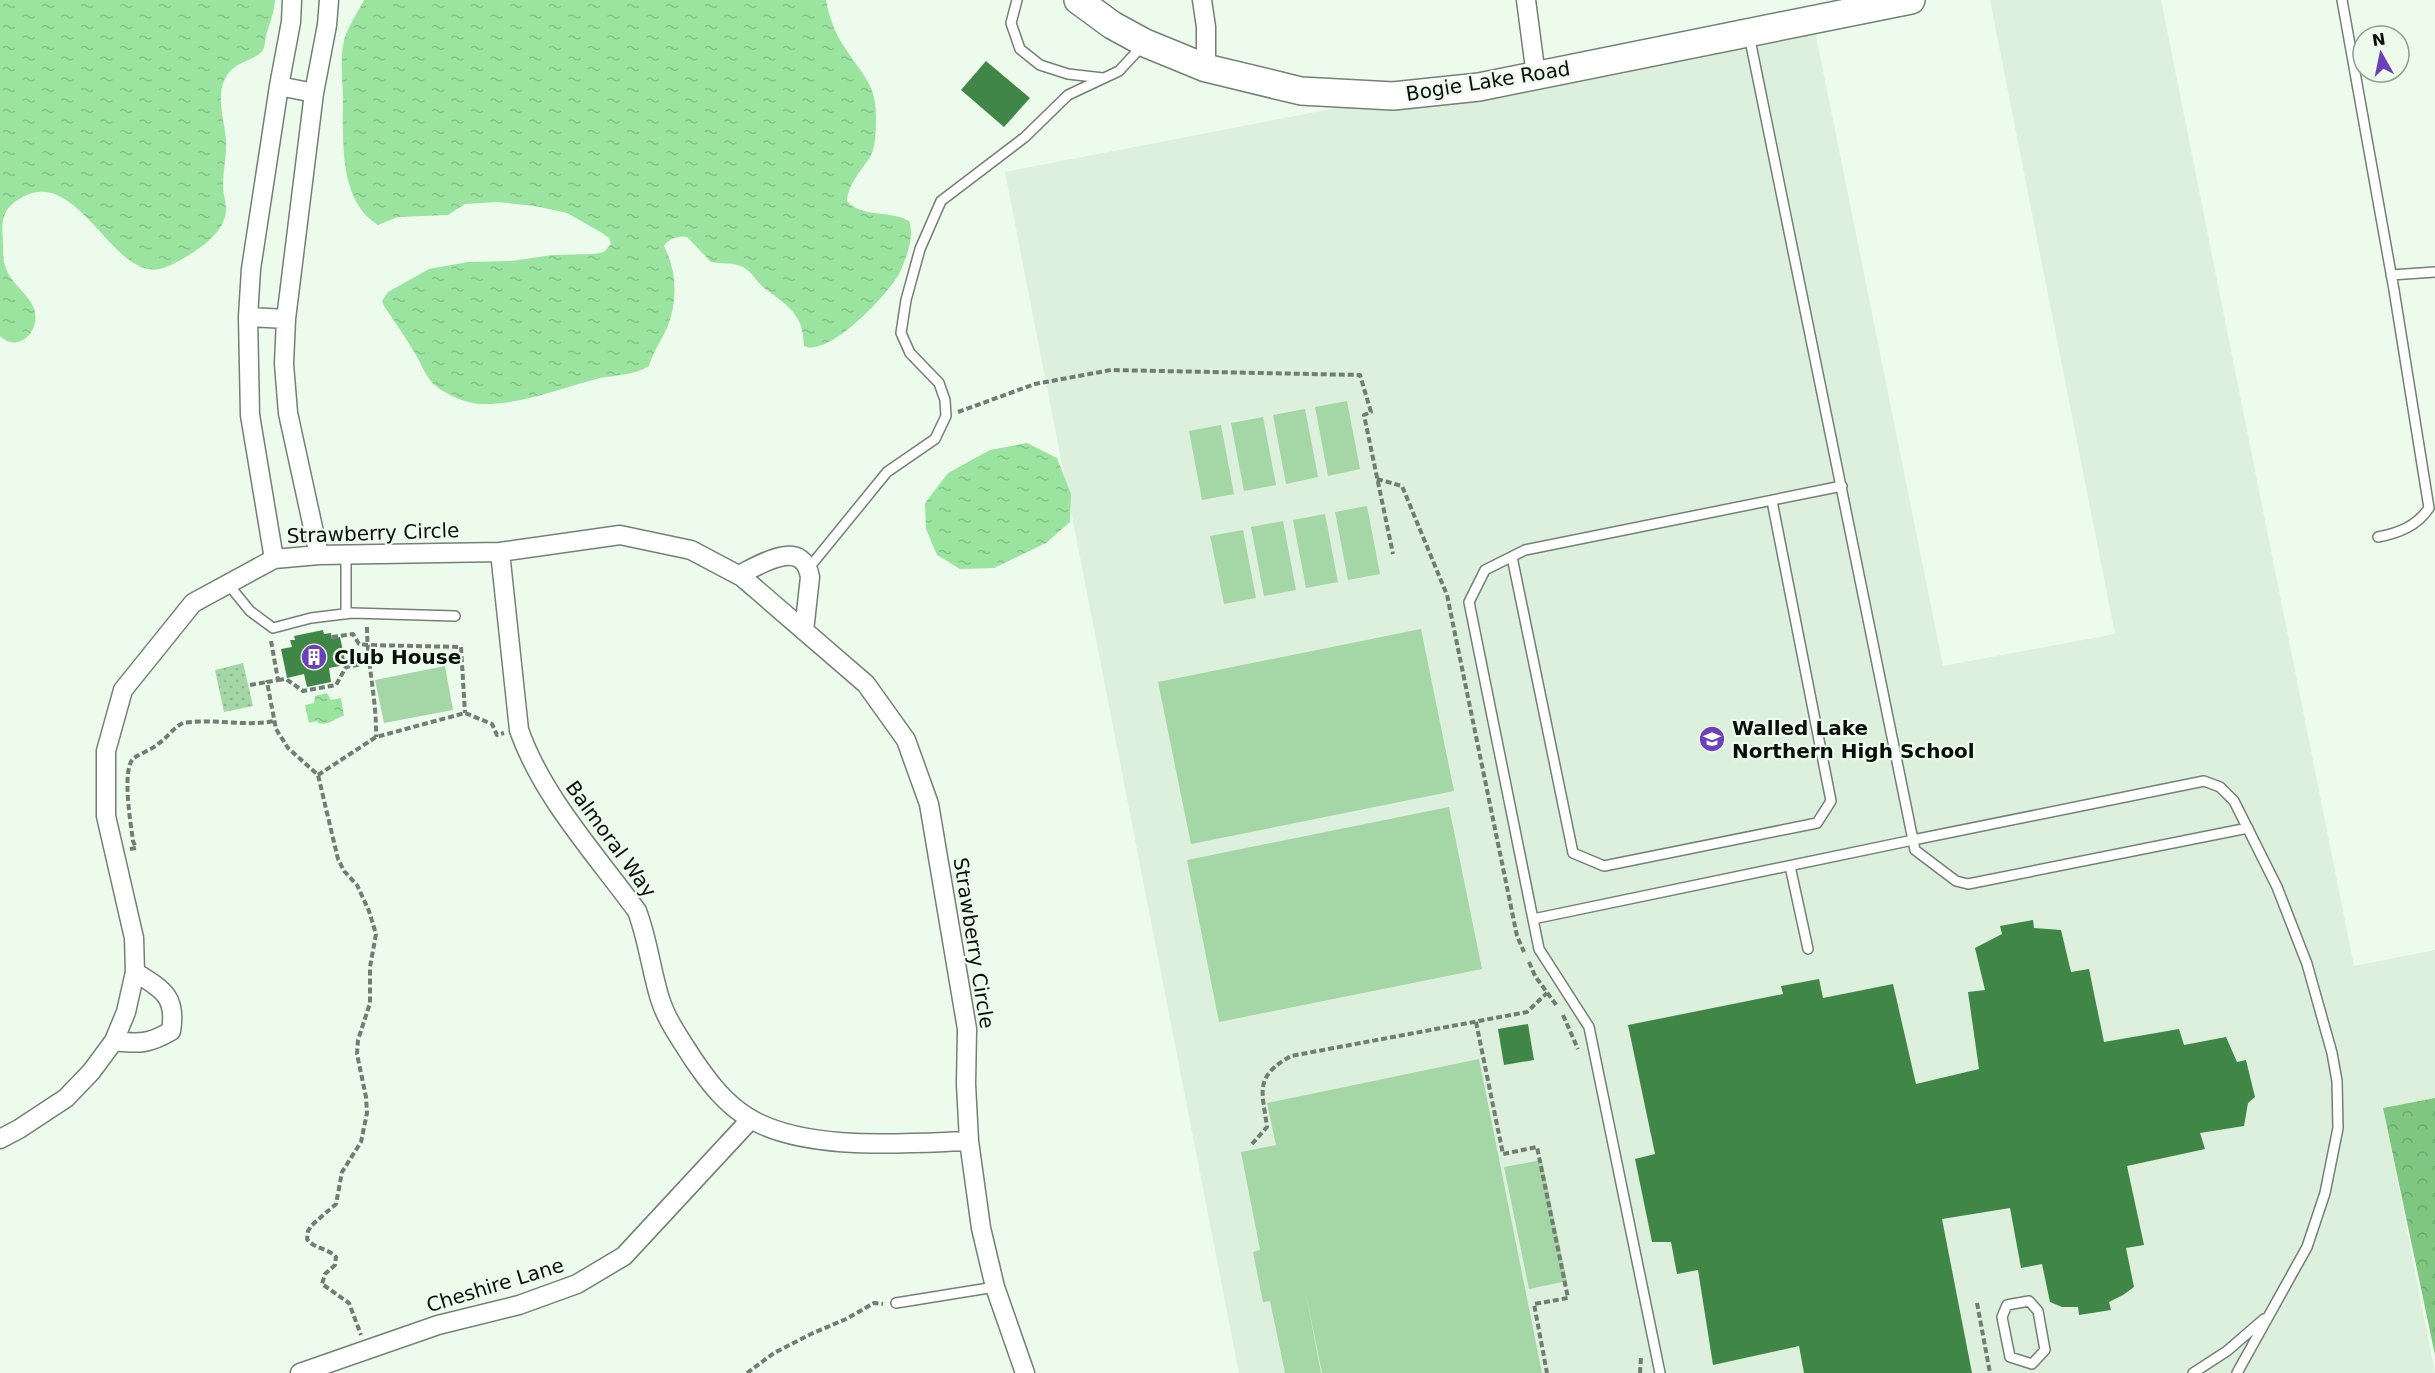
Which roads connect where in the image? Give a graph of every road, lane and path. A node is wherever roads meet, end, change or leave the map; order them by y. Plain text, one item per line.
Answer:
1 (292, 0) edge
2 (329, 0) edge
3 (1017, 0) edge
4 (1078, 0) edge
5 (1202, 0) edge
6 (1526, 0) edge
7 (1911, 0) edge
8 (2342, 0) edge
9 (1815, 9) edge
10 (1749, 32) junction
11 (1145, 43) junction
12 (1206, 68) junction
13 (1536, 76) junction
14 (1104, 78) junction
15 (279, 86) junction
16 (314, 93) junction
17 (2435, 272) edge
18 (2391, 275) junction
19 (248, 317) junction
20 (286, 319) junction
21 (946, 416) junction
22 (1842, 486) junction
23 (1773, 501) junction
24 (2378, 537) dead end
25 (500, 552) junction
26 (346, 554) junction
27 (1393, 554) dead end
28 (319, 555) junction
29 (1512, 557) junction
30 (274, 559) junction
31 (808, 569) junction
32 (739, 575) junction
33 (228, 584) junction
34 (346, 614) junction
35 (455, 616) dead end
36 (273, 628) junction
37 (804, 631) junction
38 (332, 637) dead end
39 (367, 645) junction
40 (368, 663) junction
41 (278, 680) junction
42 (267, 682) junction
43 (250, 685) dead end
44 (465, 713) junction
45 (274, 721) junction
46 (519, 730) junction
47 (376, 737) junction
48 (318, 775) junction
49 (2248, 828) junction
50 (1913, 840) junction
51 (114, 852) junction
52 (1790, 866) junction
53 (1533, 919) junction
54 (1808, 949) dead end
55 (135, 972) junction
56 (1547, 993) dead end
57 (1476, 1022) junction
58 (114, 1041) junction
59 (751, 1119) junction
60 (0, 1139) edge
61 (969, 1141) junction
62 (1252, 1144) dead end
63 (995, 1287) junction
64 (896, 1303) joint
65 (1977, 1303) dead end
66 (2270, 1314) junction
67 (365, 1351) junction
68 (2032, 1369) edge
69 (300, 1373) edge
70 (747, 1373) edge
71 (1025, 1373) edge
72 (1547, 1373) edge
73 (1660, 1373) edge
74 (1990, 1373) edge
75 (2193, 1373) edge
76 (2237, 1373) edge

1 - 15 street
2 - 16 street
3 - 14 lane
4 - 11 main road, Bogie Lake Road
5 - 12 street
6 - 13 street
7 - 9 main road, Bogie Lake Road
8 - 18 lane
9 - 10 main road, Bogie Lake Road
10 - 13 main road, Bogie Lake Road
10 - 22 lane
11 - 12 main road, Bogie Lake Road
11 - 14 lane
12 - 13 main road, Bogie Lake Road
14 - 21 lane
15 - 16 street
15 - 19 street
16 - 20 street
17 - 18 lane
18 - 24 lane
19 - 20 street
19 - 30 street
20 - 28 street
21 - 27 path
21 - 31 lane
22 - 23 lane
22 - 50 lane
23 - 29 lane
23 - 29 lane
25 - 26 street, Strawberry Circle
25 - 32 street, Strawberry Circle
25 - 46 street, Balmoral Way
26 - 28 street, Strawberry Circle
26 - 34 lane
28 - 30 street, Strawberry Circle
29 - 53 lane
30 - 33 street, Strawberry Circle
31 - 32 street
31 - 37 street
32 - 37 street, Strawberry Circle
33 - 36 lane
33 - 51 street, Strawberry Circle
34 - 35 lane
34 - 36 lane
36 - 41 path
37 - 61 street, Strawberry Circle
38 - 39 path
39 - 40 path
39 - 44 path
40 - 41 path
40 - 47 path
41 - 42 path
42 - 43 path
42 - 45 path
44 - 46 path
44 - 47 path
45 - 48 path
45 - 51 path
46 - 59 street, Balmoral Way
47 - 48 path
48 - 67 path
49 - 50 lane
49 - 50 lane
49 - 66 lane
50 - 52 lane
51 - 55 street, Strawberry Circle
52 - 53 lane
52 - 54 lane
53 - 73 lane
55 - 58 street, Strawberry Circle
55 - 58 street
56 - 57 path
57 - 62 path
57 - 72 path
58 - 60 street, Strawberry Circle
59 - 61 street, Balmoral Way
59 - 67 street, Cheshire Lane
61 - 63 street, Strawberry Circle
63 - 64 lane
63 - 71 street, Strawberry Circle
64 - 70 path
65 - 74 path
66 - 75 lane
66 - 76 lane
67 - 69 street, Cheshire Lane
68 - 68 lane

